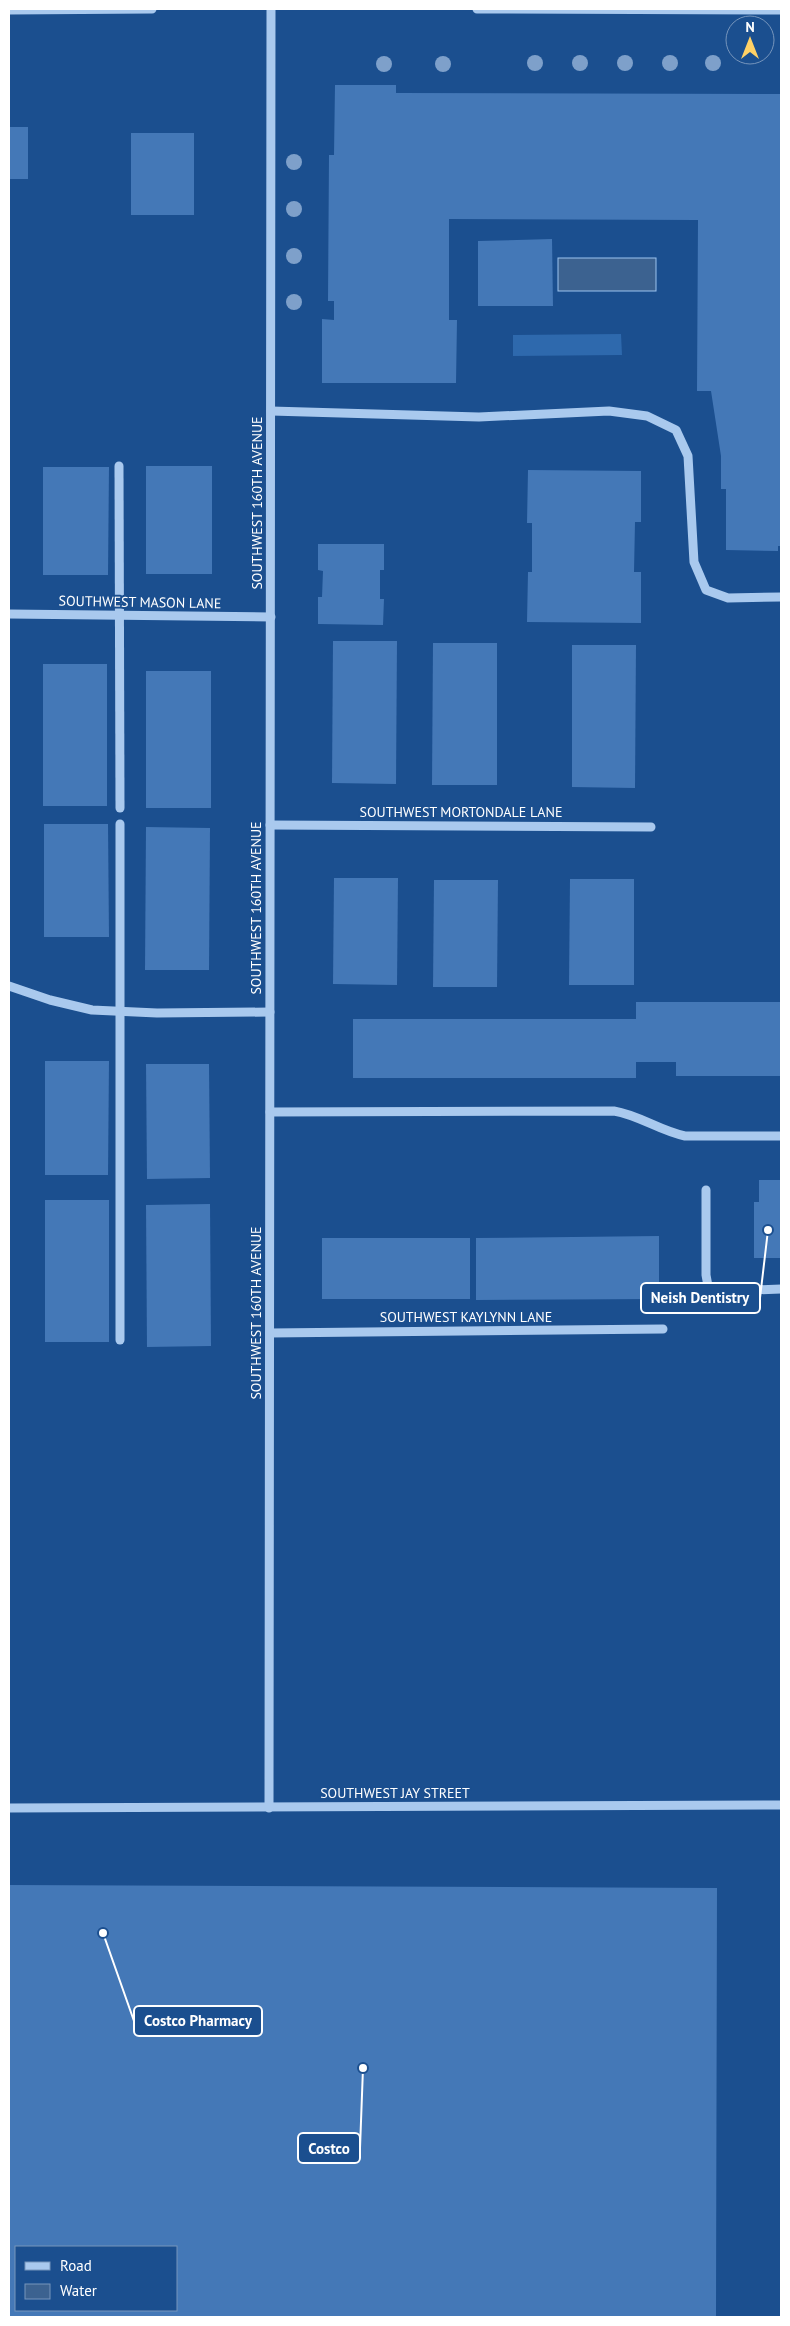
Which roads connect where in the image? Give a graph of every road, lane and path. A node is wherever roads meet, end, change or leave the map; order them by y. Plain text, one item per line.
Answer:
1 (152, 9) edge
2 (271, 9) edge
3 (477, 9) edge
4 (571, 9) edge
5 (9, 10) edge
6 (781, 10) edge
7 (271, 411) junction
8 (119, 466) dead end
9 (781, 597) edge
10 (9, 614) edge
11 (120, 616) junction
12 (271, 617) junction
13 (120, 808) dead end
14 (120, 824) dead end
15 (270, 825) junction
16 (651, 827) dead end
17 (9, 986) edge
18 (119, 1012) junction
19 (270, 1012) junction
20 (270, 1112) junction
21 (781, 1136) edge
22 (706, 1190) dead end
23 (781, 1290) edge
24 (663, 1329) dead end
25 (270, 1333) junction
26 (120, 1340) dead end
27 (781, 1805) edge
28 (9, 1808) edge
29 (269, 1808) junction

1 - 5 street
2 - 7 street, SOUTHWEST 160TH AVENUE
3 - 4 street
4 - 6 street
7 - 9 street
7 - 12 street, SOUTHWEST 160TH AVENUE
8 - 11 street
10 - 11 street, SOUTHWEST MASON LANE
11 - 12 street, SOUTHWEST MASON LANE
11 - 13 street
12 - 15 street, SOUTHWEST 160TH AVENUE
14 - 18 street
15 - 16 street, SOUTHWEST MORTONDALE LANE
15 - 19 street, SOUTHWEST 160TH AVENUE
17 - 18 street
18 - 19 street
18 - 26 street
19 - 20 street, SOUTHWEST 160TH AVENUE
20 - 21 street
20 - 25 street, SOUTHWEST 160TH AVENUE
22 - 23 street
24 - 25 street, SOUTHWEST KAYLYNN LANE
25 - 29 street, SOUTHWEST 160TH AVENUE
27 - 29 street, SOUTHWEST JAY STREET
28 - 29 street, SOUTHWEST JAY STREET

